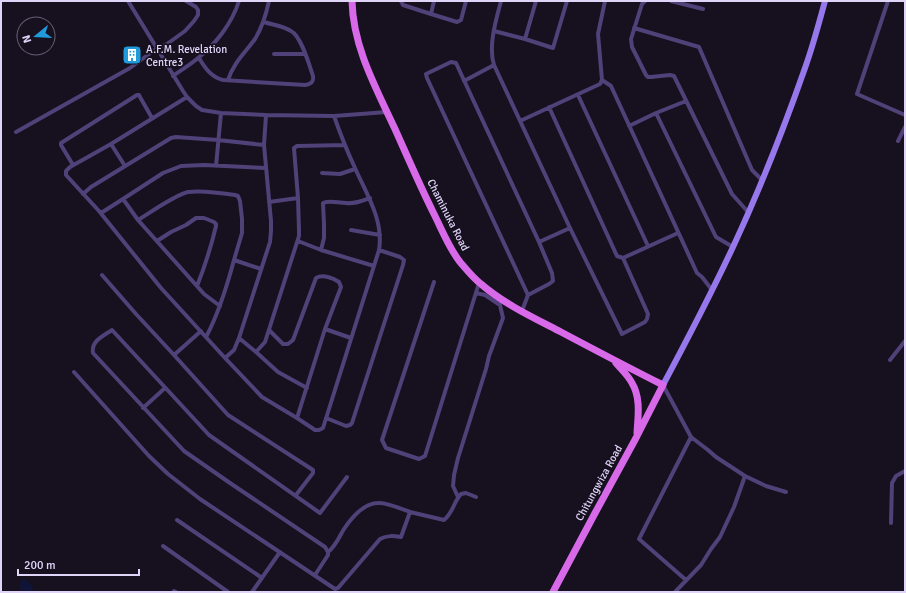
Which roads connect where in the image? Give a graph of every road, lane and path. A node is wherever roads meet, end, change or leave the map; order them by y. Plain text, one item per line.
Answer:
1 (128, 1) edge
2 (186, 1) edge
3 (239, 1) edge
4 (270, 1) edge
5 (352, 1) edge
6 (400, 1) edge
7 (434, 1) edge
8 (466, 1) edge
9 (501, 1) edge
10 (536, 1) edge
11 (567, 1) edge
12 (606, 1) edge
13 (645, 1) edge
14 (671, 1) edge
15 (825, 1) edge
16 (888, 1) edge
17 (703, 9) dead end
18 (431, 14) junction
19 (264, 22) junction
20 (634, 28) junction
21 (494, 31) junction
22 (525, 38) junction
23 (156, 49) junction
24 (274, 54) dead end
25 (305, 54) junction
26 (199, 58) junction
27 (494, 65) junction
28 (173, 76) junction
29 (228, 80) junction
30 (464, 80) junction
31 (602, 80) junction
32 (578, 95) junction
33 (187, 97) junction
34 (686, 101) junction
35 (549, 108) junction
36 (387, 112) junction
37 (221, 113) junction
38 (656, 113) junction
39 (266, 115) junction
40 (905, 115) edge
41 (334, 116) junction
42 (152, 118) junction
43 (520, 121) junction
44 (629, 126) junction
45 (905, 127) edge
46 (16, 132) dead end
47 (218, 140) junction
48 (898, 141) dead end
49 (111, 144) junction
50 (264, 145) junction
51 (345, 145) junction
52 (73, 165) junction
53 (125, 166) junction
54 (216, 166) junction
55 (266, 168) junction
56 (356, 169) junction
57 (322, 173) dead end
58 (762, 180) junction
59 (83, 194) junction
60 (123, 198) junction
61 (298, 198) junction
62 (370, 198) junction
63 (269, 202) junction
64 (748, 212) junction
65 (101, 214) junction
66 (138, 220) junction
67 (570, 228) junction
68 (351, 230) dead end
69 (678, 233) junction
70 (380, 236) junction
71 (157, 241) junction
72 (298, 241) junction
73 (539, 242) junction
74 (648, 246) junction
75 (733, 247) junction
76 (321, 250) junction
77 (380, 250) junction
78 (623, 258) junction
79 (234, 260) junction
80 (374, 266) junction
81 (261, 269) junction
82 (102, 275) dead end
83 (434, 282) dead end
84 (479, 283) junction
85 (197, 286) junction
86 (712, 290) junction
87 (476, 293) junction
88 (528, 295) junction
89 (220, 306) junction
90 (522, 311) junction
91 (325, 329) junction
92 (269, 330) junction
93 (201, 331) junction
94 (206, 337) junction
95 (239, 338) junction
96 (352, 338) junction
97 (905, 341) edge
98 (256, 352) junction
99 (174, 355) junction
100 (225, 358) junction
101 (613, 360) junction
102 (890, 360) dead end
103 (74, 372) dead end
104 (663, 385) junction
105 (165, 388) junction
106 (307, 388) junction
107 (143, 408) junction
108 (297, 418) junction
109 (326, 418) junction
110 (636, 438) junction
111 (691, 438) junction
112 (905, 471) edge
113 (745, 476) junction
114 (347, 477) dead end
115 (786, 492) dead end
116 (296, 495) junction
117 (458, 496) junction
118 (476, 497) dead end
119 (410, 512) junction
120 (177, 520) dead end
121 (891, 523) dead end
122 (163, 546) dead end
123 (280, 552) junction
124 (328, 552) junction
125 (315, 575) junction
126 (262, 578) junction
127 (686, 580) junction
128 (228, 592) edge
129 (252, 592) edge
130 (553, 592) edge
131 (675, 592) edge

1 - 23 street
2 - 23 street
3 - 26 street
4 - 19 street
5 - 36 main road, Chaminuka Road
6 - 18 street
7 - 18 street
8 - 18 street
9 - 21 street
10 - 22 street
11 - 22 street
12 - 31 street
13 - 20 street
14 - 17 street
15 - 58 main road
16 - 40 street
19 - 25 street
19 - 29 street
20 - 34 street
20 - 58 street
21 - 22 street
21 - 27 street
23 - 28 street
23 - 46 street
24 - 25 street
25 - 29 street
26 - 28 street
26 - 29 street
27 - 30 street
27 - 43 street
28 - 33 street
30 - 73 street
30 - 88 street
31 - 32 street
31 - 44 street
32 - 35 street
32 - 74 street
33 - 37 street
33 - 42 street
34 - 38 street
34 - 64 street
35 - 43 street
35 - 78 street
36 - 41 street
36 - 84 main road, Chaminuka Road
37 - 39 street
37 - 47 street
38 - 44 street
38 - 75 street
39 - 41 street
39 - 50 street
41 - 51 street
42 - 49 street
42 - 52 street
43 - 67 street
44 - 69 street
45 - 48 street
47 - 50 street
47 - 53 street
47 - 54 street
49 - 52 street
49 - 53 street
50 - 55 street
51 - 56 street
51 - 61 street
52 - 59 street
53 - 59 street
54 - 55 street
54 - 60 street
55 - 63 street
56 - 57 street
56 - 62 street
58 - 64 main road
59 - 65 street
60 - 65 street
60 - 66 street
61 - 63 street
61 - 72 street
62 - 70 street
62 - 76 street
63 - 81 street
64 - 75 main road
65 - 93 street
66 - 71 street
66 - 79 street
67 - 73 street
67 - 78 street
68 - 70 street
69 - 74 street
69 - 86 street
70 - 77 street
71 - 85 street
71 - 85 street
72 - 76 street
72 - 92 street
73 - 88 street
74 - 78 street
75 - 86 main road
76 - 80 street
77 - 80 street
77 - 109 street
79 - 81 street
79 - 89 street
80 - 96 street
81 - 95 street
82 - 99 street
83 - 87 street
84 - 87 street
84 - 90 main road, Chaminuka Road
85 - 89 street
86 - 104 main road
87 - 117 street
88 - 90 street
89 - 94 street
90 - 101 main road, Chaminuka Road
91 - 92 street
91 - 96 street
91 - 106 street
92 - 98 street
93 - 94 street
93 - 99 street
94 - 100 street
95 - 98 street
95 - 100 street
96 - 109 street
97 - 102 street
98 - 106 street
99 - 116 street
100 - 108 street
101 - 104 main road, Chaminuka Road
101 - 110 main road
103 - 123 street
104 - 110 main road, Chitungwiza Road
104 - 111 street
105 - 107 street
105 - 107 street
105 - 116 street
106 - 108 street
107 - 124 street
108 - 109 street
110 - 130 main road, Chitungwiza Road
111 - 113 street
111 - 127 street
112 - 121 street
113 - 115 street
113 - 127 street
114 - 116 street
117 - 118 street
117 - 119 street
119 - 124 street
119 - 125 street
120 - 126 street
122 - 128 street
123 - 125 street
123 - 126 street
124 - 125 street
126 - 129 street
127 - 131 street

